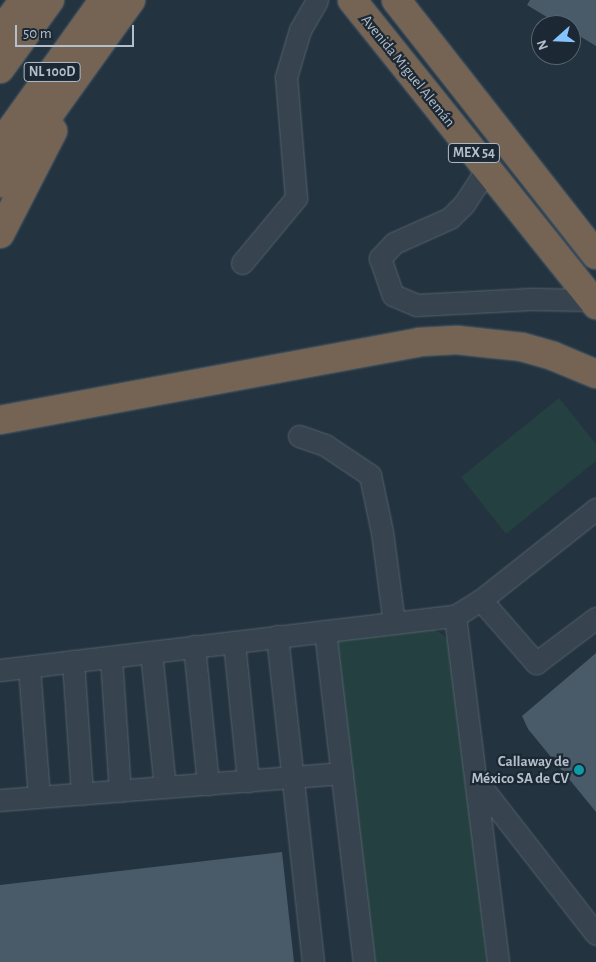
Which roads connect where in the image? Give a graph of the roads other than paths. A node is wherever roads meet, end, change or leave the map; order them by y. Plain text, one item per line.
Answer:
1 (24, 0) edge
2 (50, 0) edge
3 (104, 0) edge
4 (131, 0) edge
5 (317, 0) edge
6 (352, 0) edge
7 (396, 0) edge
8 (417, 0) edge
9 (0, 33) edge
10 (433, 47) junction
11 (91, 55) junction
12 (0, 69) edge
13 (0, 145) edge
14 (487, 169) junction
15 (0, 183) edge
16 (0, 234) edge
17 (596, 255) edge
18 (242, 263) dead end
19 (594, 302) edge
20 (596, 374) edge
21 (0, 420) edge
22 (299, 436) dead end
23 (596, 509) edge
24 (481, 600) junction
25 (455, 616) junction
26 (596, 618) edge
27 (394, 623) junction
28 (325, 631) junction
29 (277, 636) junction
30 (234, 642) junction
31 (194, 646) junction
32 (151, 652) junction
33 (111, 657) junction
34 (73, 661) junction
35 (29, 666) junction
36 (0, 670) edge
37 (342, 773) junction
38 (294, 777) junction
39 (476, 780) junction
40 (248, 781) junction
41 (208, 784) junction
42 (165, 788) junction
43 (120, 791) junction
44 (82, 794) junction
45 (39, 797) junction
46 (0, 800) edge
47 (596, 934) edge
48 (313, 962) edge
49 (364, 962) edge
50 (498, 962) edge

1 - 9 highway
2 - 12 highway, NL 100D
3 - 13 highway, NL 100D
4 - 11 highway
5 - 18 street
6 - 14 highway, Avenida Miguel Alemán / MEX 54
7 - 10 highway, MEX 54
8 - 10 highway
10 - 17 highway, MEX 54
11 - 15 highway
11 - 16 highway
14 - 19 highway, Avenida Miguel Alemán / MEX 54
14 - 19 street
20 - 21 highway
22 - 27 street
23 - 24 street
24 - 25 street
24 - 26 street
25 - 27 street
25 - 39 street
27 - 28 street
28 - 29 street
28 - 37 street
29 - 30 street
29 - 38 street
30 - 31 street
30 - 40 street
31 - 32 street
31 - 41 street
32 - 33 street
32 - 42 street
33 - 34 street
33 - 43 street
34 - 35 street
34 - 44 street
35 - 36 street
35 - 45 street
37 - 38 street
37 - 49 street
38 - 40 street
38 - 48 street
39 - 47 street
39 - 50 street
40 - 41 street
41 - 42 street
42 - 43 street
43 - 44 street
44 - 45 street
45 - 46 street

